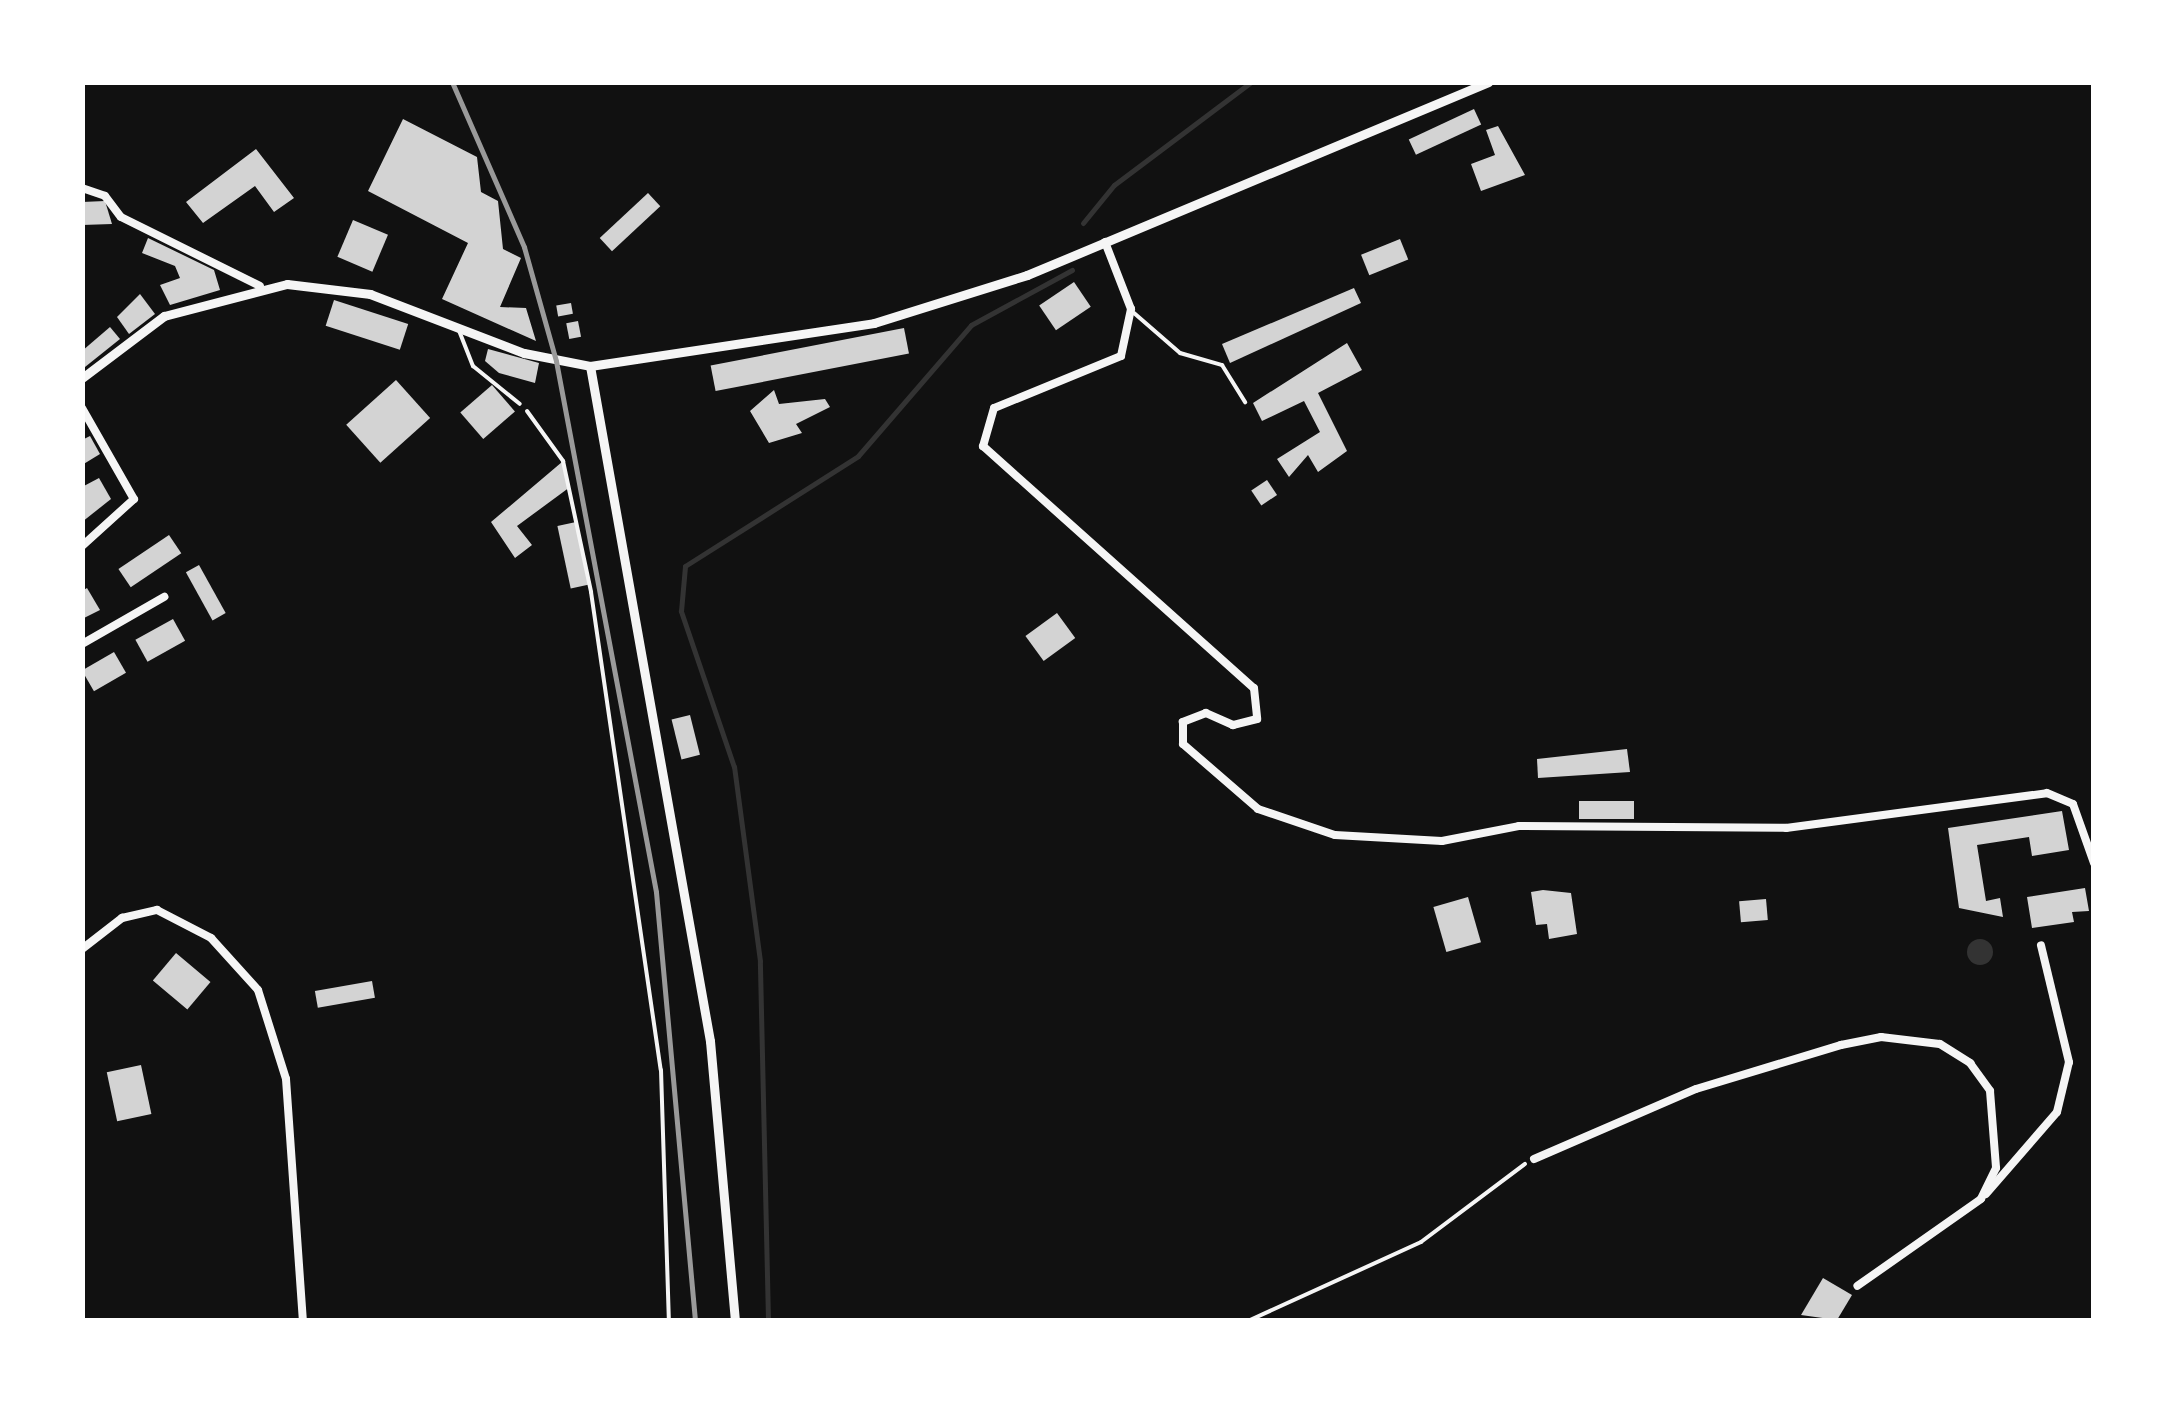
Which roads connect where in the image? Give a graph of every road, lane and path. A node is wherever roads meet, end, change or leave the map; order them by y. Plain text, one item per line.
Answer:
1 (1488, 82) edge
2 (82, 188) edge
3 (1105, 242) junction
4 (260, 286) junction
5 (1131, 309) junction
6 (458, 328) junction
7 (590, 366) junction
8 (82, 378) edge
9 (1244, 402) dead end
10 (520, 404) joint
11 (82, 408) edge
12 (82, 546) edge
13 (164, 597) dead end
14 (82, 644) edge
15 (2094, 863) edge
16 (2040, 944) dead end
17 (82, 949) edge
18 (1534, 1158) joint
19 (1981, 1199) junction
20 (1857, 1286) dead end
21 (304, 1320) edge
22 (669, 1320) edge
23 (735, 1320) edge
24 (1250, 1320) edge

1 - 3 street
2 - 4 street
3 - 5 street
3 - 7 street
4 - 6 street
4 - 8 street
5 - 9 lane
5 - 15 street
6 - 7 street
6 - 10 lane
7 - 23 street
10 - 22 path
11 - 12 street
13 - 14 street
16 - 19 street
17 - 21 street
18 - 19 street
18 - 24 path
19 - 20 street

